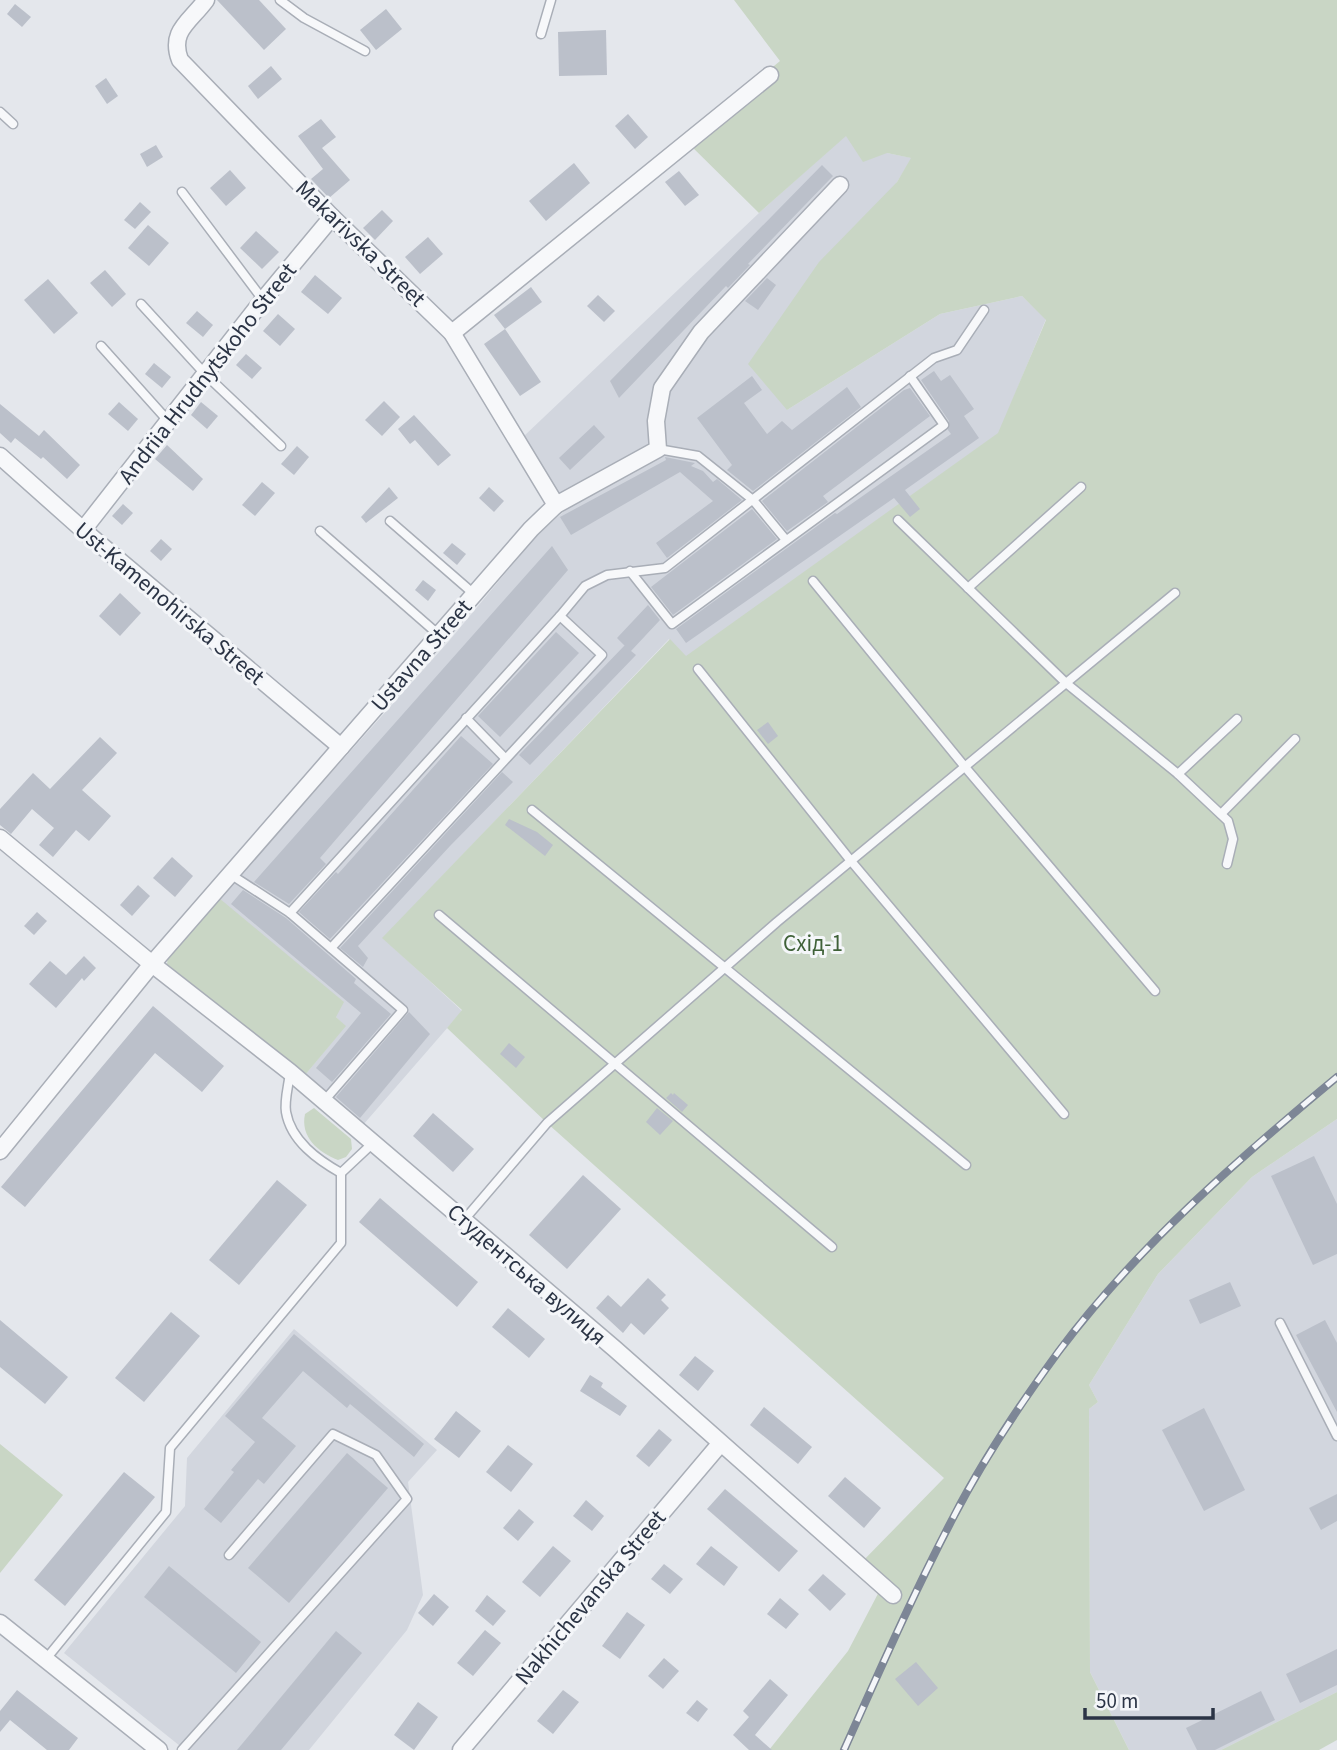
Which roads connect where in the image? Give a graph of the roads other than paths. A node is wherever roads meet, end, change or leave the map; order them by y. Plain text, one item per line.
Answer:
1 (206, 0) edge
2 (279, 0) edge
3 (551, 0) edge
4 (541, 34) dead end
5 (365, 51) dead end
6 (770, 75) dead end
7 (0, 112) edge
8 (13, 124) dead end
9 (840, 185) dead end
10 (182, 191) dead end
11 (332, 217) junction
12 (263, 300) junction
13 (141, 304) dead end
14 (984, 310) dead end
15 (452, 333) junction
16 (101, 346) dead end
17 (206, 375) junction
18 (911, 376) junction
19 (169, 422) junction
20 (281, 446) dead end
21 (658, 449) junction
22 (0, 456) edge
23 (1081, 487) dead end
24 (753, 500) junction
25 (556, 505) junction
26 (898, 520) dead end
27 (390, 521) dead end
28 (83, 530) junction
29 (320, 531) dead end
30 (786, 540) junction
31 (630, 571) junction
32 (813, 581) dead end
33 (968, 588) junction
34 (1175, 593) dead end
35 (474, 594) junction
36 (560, 616) junction
37 (439, 635) junction
38 (698, 669) dead end
39 (1066, 683) junction
40 (466, 718) junction
41 (1237, 719) dead end
42 (1295, 738) dead end
43 (341, 747) junction
44 (505, 758) junction
45 (965, 767) junction
46 (1178, 774) junction
47 (532, 810) dead end
48 (1221, 814) junction
49 (0, 838) edge
50 (851, 861) junction
51 (1227, 864) dead end
52 (230, 874) junction
53 (290, 913) junction
54 (439, 915) dead end
55 (331, 948) junction
56 (152, 964) junction
57 (726, 966) junction
58 (1155, 991) dead end
59 (615, 1064) junction
60 (290, 1072) junction
61 (324, 1101) junction
62 (1064, 1114) dead end
63 (373, 1143) junction
64 (0, 1151) edge
65 (966, 1165) dead end
66 (341, 1173) junction
67 (464, 1220) junction
68 (831, 1247) dead end
69 (1280, 1323) dead end
70 (1337, 1436) edge
71 (720, 1444) junction
72 (229, 1555) dead end
73 (893, 1595) dead end
74 (0, 1623) edge
75 (46, 1659) junction
76 (159, 1750) edge
77 (182, 1750) edge
78 (461, 1750) edge

1 - 11 street, Makarivska Street
2 - 5 lane
3 - 4 lane
6 - 15 street
7 - 8 lane
9 - 21 street
10 - 12 lane
11 - 12 street, Andriia Hrudnytskoho Street
11 - 15 street, Makarivska Street
12 - 17 street, Andriia Hrudnytskoho Street
13 - 17 lane
14 - 18 lane
15 - 25 street, Makarivska Street
16 - 19 lane
17 - 19 street, Andriia Hrudnytskoho Street
17 - 20 lane
18 - 24 lane
18 - 30 lane
19 - 28 street, Andriia Hrudnytskoho Street
21 - 24 lane
21 - 25 street, Ustavna Street
22 - 28 street, Ust-Kamenohirska Street
23 - 33 lane
24 - 30 lane
24 - 31 lane
25 - 35 street, Ustavna Street
26 - 33 lane
27 - 35 lane
28 - 43 street, Ust-Kamenohirska Street
29 - 37 lane
30 - 31 lane
31 - 36 lane
32 - 45 lane
33 - 39 lane
34 - 39 lane
35 - 37 street, Ustavna Street
36 - 40 lane
36 - 44 lane
37 - 43 street, Ustavna Street
38 - 50 lane
39 - 45 lane
39 - 46 lane
40 - 44 lane
40 - 53 lane
41 - 46 lane
42 - 48 lane
43 - 52 street, Ustavna Street
44 - 55 lane
45 - 50 lane
45 - 58 lane
46 - 48 lane
47 - 57 lane
48 - 51 lane
49 - 56 street, Студентська вулиця
50 - 57 lane
50 - 62 lane
52 - 53 lane
52 - 56 street, Ustavna Street
53 - 55 lane
54 - 59 lane
55 - 61 lane
56 - 60 street, Студентська вулиця
56 - 64 street, Ustavna Street
57 - 59 lane
57 - 65 lane
59 - 67 lane
59 - 68 lane
60 - 61 street, Студентська вулиця
60 - 66 lane
61 - 63 street, Студентська вулиця
63 - 66 lane
63 - 67 street, Студентська вулиця
66 - 75 lane
67 - 71 street, Студентська вулиця
69 - 70 lane
71 - 73 street, Студентська вулиця
71 - 78 street, Nakhichevanska Street
72 - 77 lane
74 - 75 street
75 - 76 street

